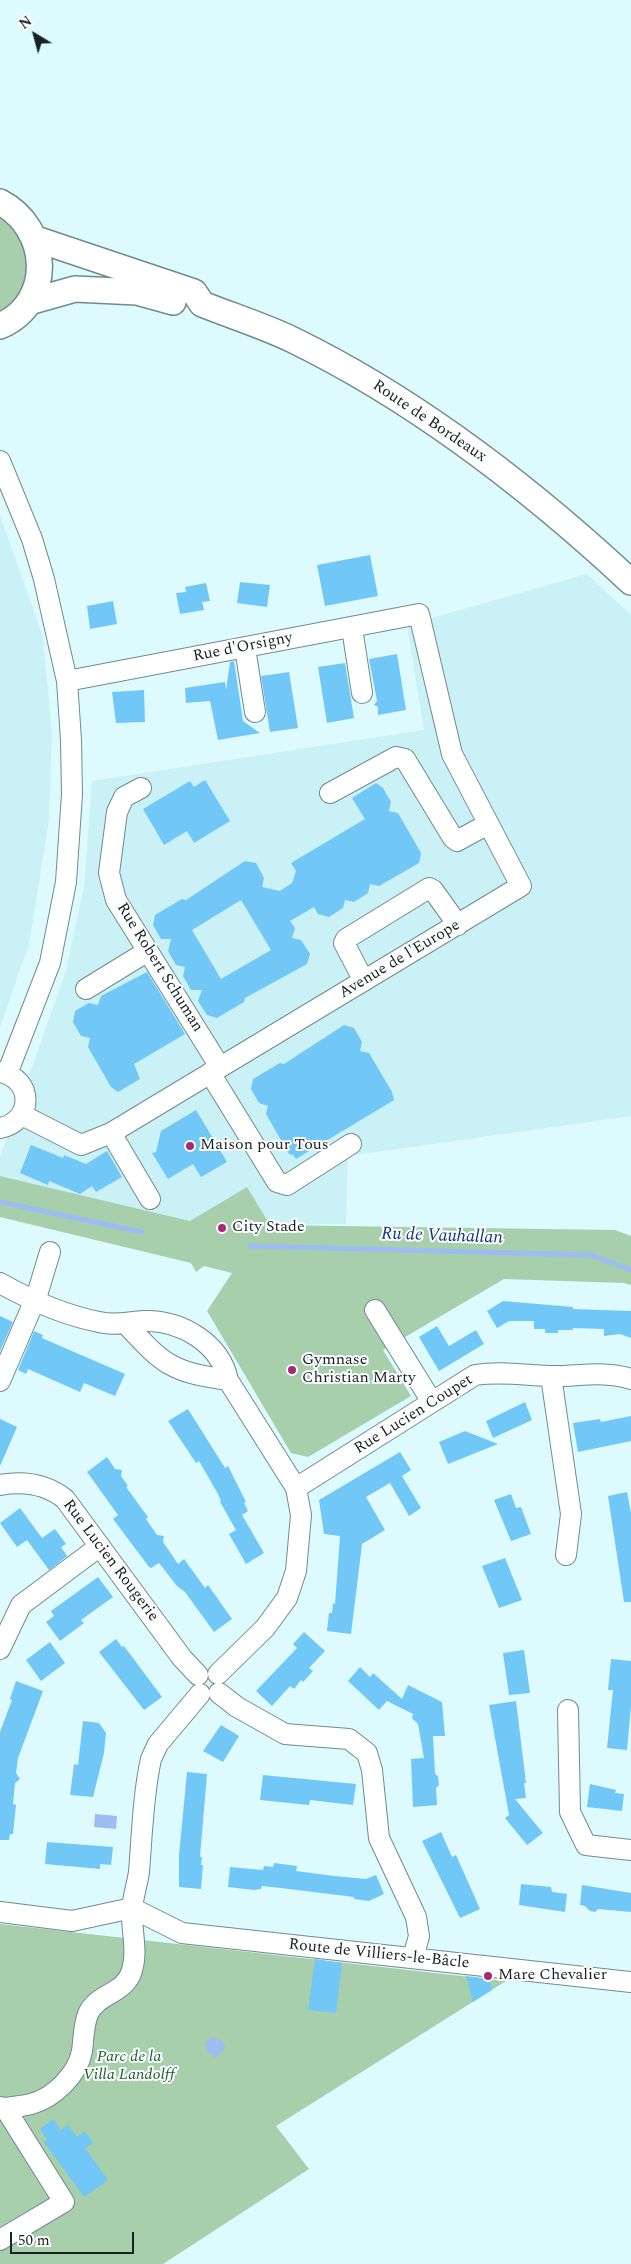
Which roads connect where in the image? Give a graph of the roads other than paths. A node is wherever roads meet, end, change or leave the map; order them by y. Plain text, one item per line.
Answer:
1 (0, 202) edge
2 (36, 239) junction
3 (29, 302) junction
4 (202, 304) junction
5 (0, 326) edge
6 (0, 461) edge
7 (631, 582) edge
8 (419, 614) joint
9 (352, 628) junction
10 (245, 648) junction
11 (67, 681) junction
12 (362, 693) dead end
13 (255, 712) dead end
14 (141, 788) dead end
15 (330, 793) dead end
16 (488, 824) junction
17 (458, 925) junction
18 (148, 951) junction
19 (364, 982) junction
20 (86, 990) dead end
21 (215, 1070) junction
22 (4, 1073) edge
23 (22, 1115) junction
24 (0, 1128) edge
25 (111, 1133) junction
26 (351, 1144) dead end
27 (150, 1199) dead end
28 (50, 1252) dead end
29 (0, 1284) edge
30 (34, 1302) junction
31 (375, 1310) dead end
32 (126, 1324) junction
33 (551, 1376) junction
34 (631, 1379) edge
35 (228, 1380) junction
36 (0, 1381) edge
37 (432, 1402) junction
38 (0, 1485) edge
39 (296, 1488) junction
40 (100, 1546) junction
41 (566, 1555) dead end
42 (0, 1649) edge
43 (209, 1684) junction
44 (568, 1710) dead end
45 (631, 1850) edge
46 (132, 1908) junction
47 (0, 1912) edge
48 (413, 1958) junction
49 (631, 1982) edge
50 (2, 2107) edge
51 (0, 2240) edge

1 - 2 main road
2 - 3 main road
2 - 4 main road, Route de Bordeaux
3 - 4 main road, Route de Bordeaux
3 - 5 main road
4 - 7 main road, Route de Bordeaux
6 - 11 street
8 - 9 street, Rue d'Orsigny
8 - 16 street, Avenue de l'Europe
9 - 10 street, Rue d'Orsigny
9 - 12 street
10 - 11 street, Rue d'Orsigny
10 - 13 street
11 - 22 street
14 - 18 street, Rue Robert Schuman
15 - 16 street
16 - 17 street, Avenue de l'Europe
17 - 19 street, Avenue de l'Europe
17 - 19 street
18 - 20 street
18 - 21 street, Rue Robert Schuman
19 - 21 street, Avenue de l'Europe
21 - 25 street, Avenue de l'Europe
21 - 26 street, Rue Robert Schuman
22 - 23 street
23 - 24 street
23 - 25 street, Avenue de l'Europe
25 - 27 street
28 - 30 street
29 - 30 street
30 - 32 street
30 - 36 street
31 - 37 street
32 - 35 street
32 - 35 street
33 - 34 street, Rue Lucien Coupet
33 - 37 street, Rue Lucien Coupet
33 - 41 street
35 - 39 street
37 - 39 street, Rue Lucien Coupet
38 - 40 street, Rue Lucien Rougerie
39 - 43 street
40 - 42 street
40 - 43 street, Rue Lucien Rougerie
43 - 46 street
43 - 48 street, Rue Lucien Rougerie
44 - 45 street
46 - 47 street
46 - 48 street, Route de Villiers-le-Bâcle
46 - 50 street
48 - 49 street, Route de Villiers-le-Bâcle
50 - 51 street

